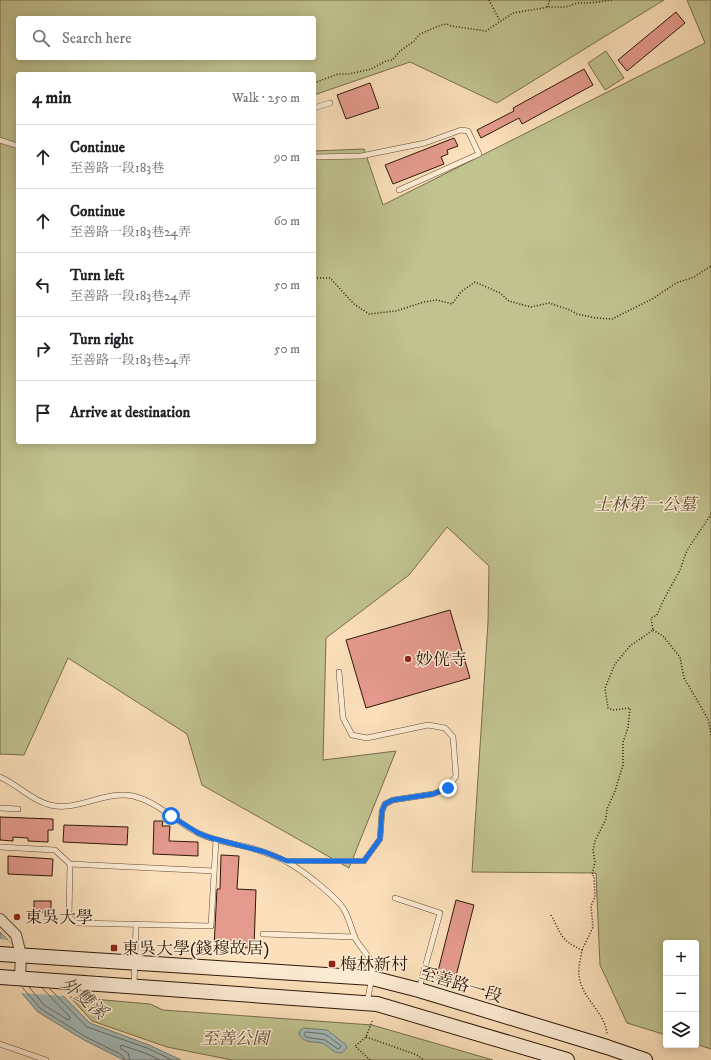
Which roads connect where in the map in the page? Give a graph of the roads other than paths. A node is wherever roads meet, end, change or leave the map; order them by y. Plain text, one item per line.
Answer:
1 (330, 103) dead end
2 (316, 107) edge
3 (0, 140) edge
4 (16, 145) edge
5 (316, 157) edge
6 (399, 190) dead end
7 (339, 672) dead end
8 (0, 777) edge
9 (0, 808) edge
10 (18, 809) dead end
11 (216, 840) junction
12 (0, 847) edge
13 (287, 861) junction
14 (70, 864) junction
15 (214, 871) junction
16 (395, 898) dead end
17 (0, 919) edge
18 (136, 925) junction
19 (263, 934) dead end
20 (355, 937) junction
21 (0, 954) edge
22 (21, 955) junction
23 (135, 962) junction
24 (0, 977) edge
25 (20, 978) junction
26 (372, 978) junction
27 (134, 986) junction
28 (419, 990) junction
29 (367, 1003) junction
30 (0, 1044) edge
31 (46, 1060) edge
32 (566, 1060) edge
33 (645, 1060) edge

1 - 2 lane
3 - 4 lane
5 - 6 lane
7 - 13 lane
8 - 11 lane
9 - 10 lane
11 - 13 lane
11 - 15 lane
12 - 14 lane
13 - 20 lane
14 - 15 lane
14 - 18 lane
15 - 18 lane
16 - 28 lane
17 - 22 street
18 - 23 lane
19 - 20 lane
20 - 26 lane
21 - 22 main road, 至善路一段
22 - 23 main road, 至善路一段
22 - 25 street
23 - 26 main road, 至善路一段
23 - 27 lane
24 - 25 main road
25 - 27 main road
26 - 28 main road, 至善路一段
26 - 29 lane
27 - 29 main road
28 - 33 main road, 至善路一段
29 - 32 main road
30 - 31 lane

